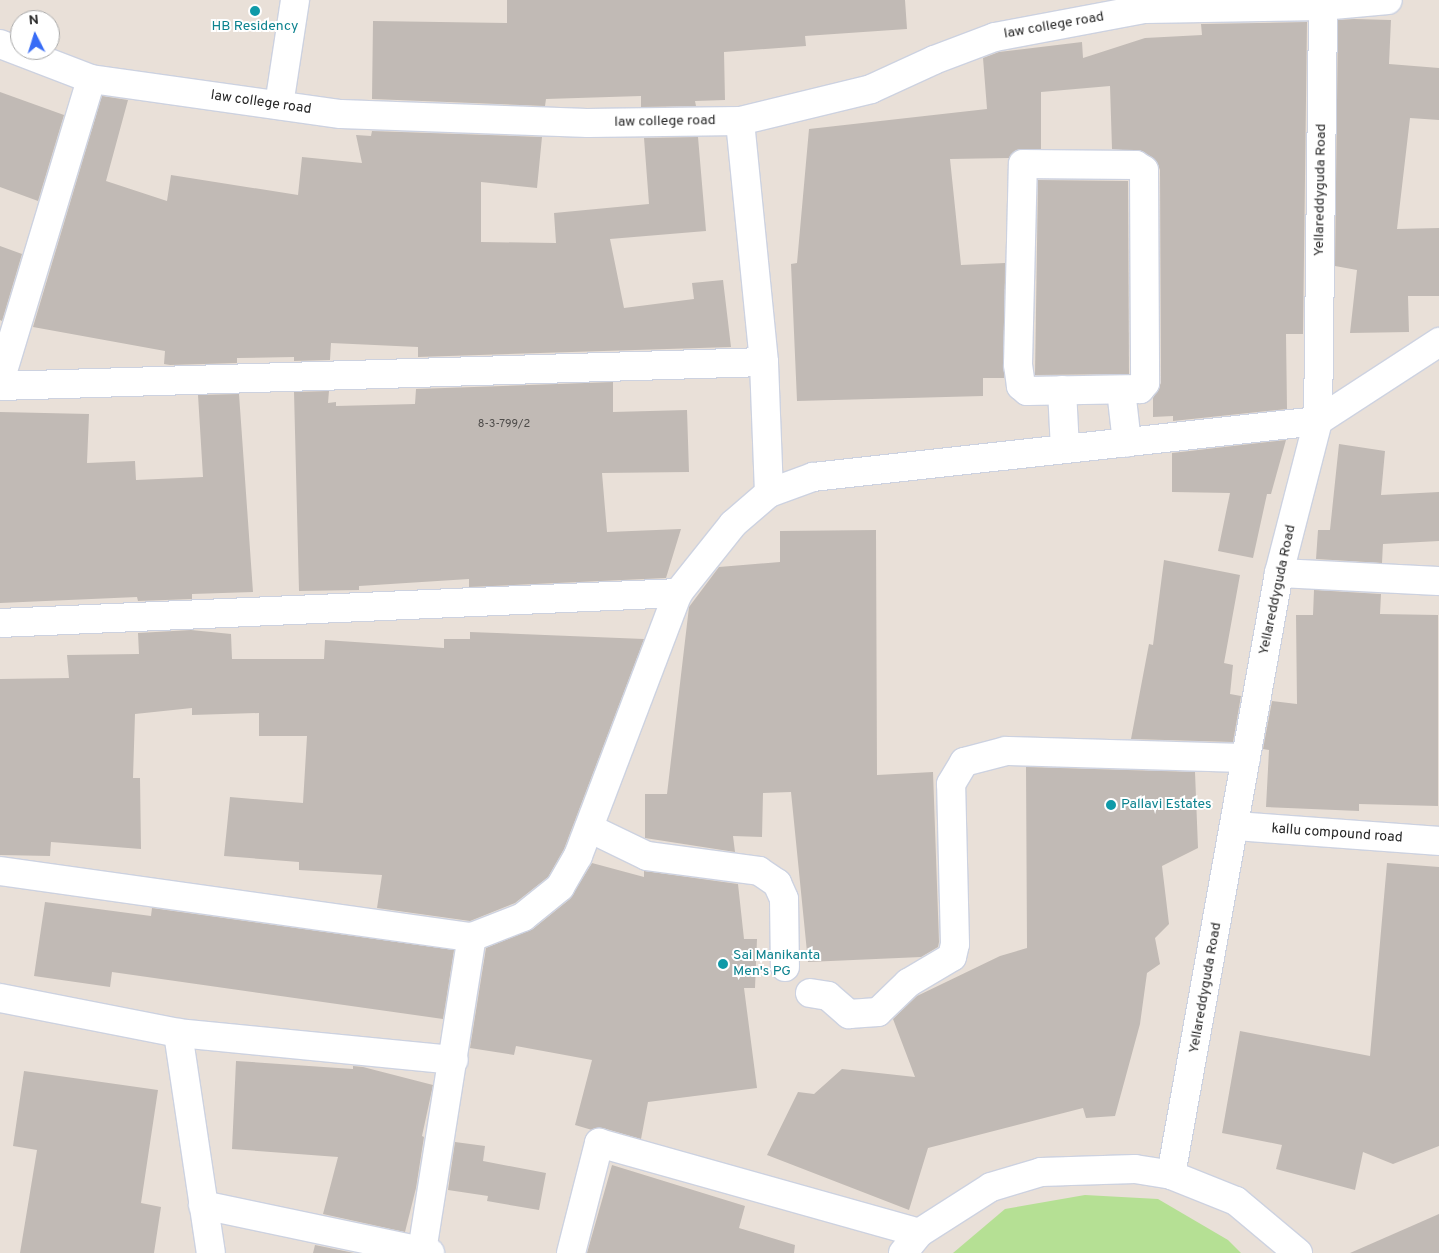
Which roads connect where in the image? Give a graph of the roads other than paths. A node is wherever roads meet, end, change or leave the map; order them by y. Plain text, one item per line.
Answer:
1 (295, 0) edge
2 (1388, 0) edge
3 (1323, 3) edge
4 (0, 44) edge
5 (91, 80) junction
6 (279, 105) junction
7 (740, 121) junction
8 (1439, 342) edge
9 (764, 362) junction
10 (0, 381) edge
11 (0, 386) edge
12 (1062, 390) junction
13 (1122, 390) junction
14 (1318, 422) junction
15 (1127, 442) junction
16 (1065, 449) junction
17 (769, 494) junction
18 (1279, 573) junction
19 (1439, 581) edge
20 (678, 593) junction
21 (0, 623) edge
22 (1246, 758) junction
23 (1236, 826) junction
24 (589, 828) junction
25 (1439, 842) edge
26 (0, 871) edge
27 (472, 937) junction
28 (785, 967) dead end
29 (810, 993) dead end
30 (0, 998) edge
31 (178, 1033) junction
32 (454, 1060) junction
33 (1171, 1175) junction
34 (203, 1205) junction
35 (911, 1243) edge
36 (426, 1252) edge
37 (210, 1253) edge
38 (571, 1253) edge
39 (1298, 1253) edge

1 - 6 street
2 - 3 street, law college road
3 - 7 street, law college road
3 - 14 street, Yellareddyguda Road
4 - 5 street, law college road
5 - 6 street, law college road
5 - 10 street
6 - 7 street, law college road
7 - 9 street
8 - 14 street
9 - 11 street
9 - 17 street
12 - 13 street
12 - 13 street
12 - 16 street
13 - 15 street
14 - 15 street
14 - 18 street, Yellareddyguda Road
15 - 16 street
16 - 17 street
17 - 20 street
18 - 19 street
18 - 22 street, Yellareddyguda Road
20 - 21 street
20 - 24 street
22 - 23 street, Yellareddyguda Road
22 - 29 street
23 - 25 street, kallu compound road
23 - 33 street, Yellareddyguda Road
24 - 27 street
24 - 28 street
26 - 27 street
27 - 32 street
30 - 31 street
31 - 32 street
31 - 34 street
32 - 36 street
33 - 35 street
33 - 39 street
34 - 36 street
34 - 37 street
35 - 38 street

